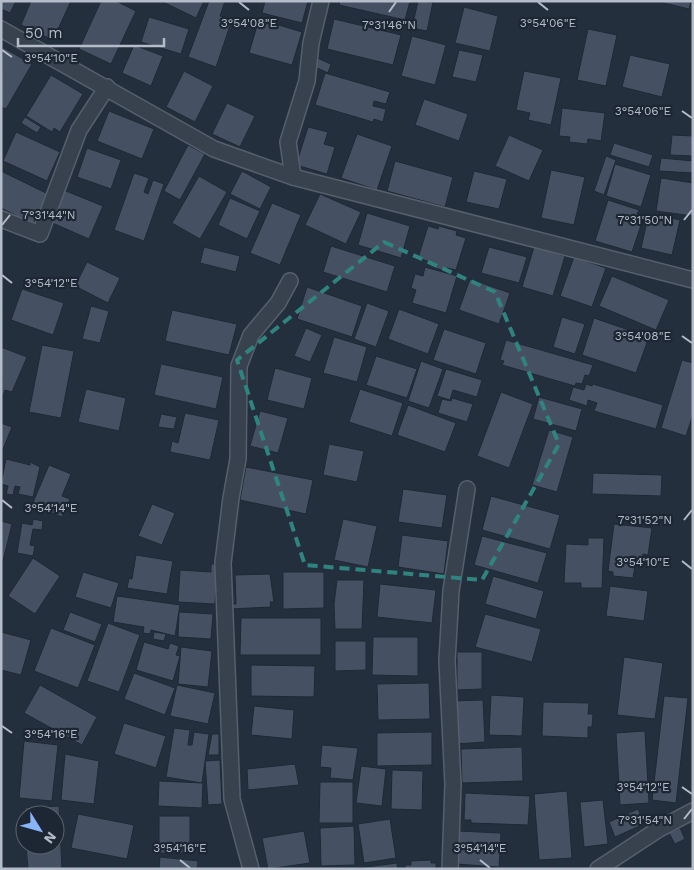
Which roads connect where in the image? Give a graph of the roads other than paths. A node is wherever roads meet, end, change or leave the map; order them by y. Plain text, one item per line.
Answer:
1 (321, 1) edge
2 (1, 29) edge
3 (107, 87) junction
4 (292, 177) junction
5 (1, 219) edge
6 (290, 280) dead end
7 (693, 280) edge
8 (467, 489) dead end
9 (693, 812) edge
10 (251, 869) edge
11 (450, 869) edge
12 (598, 869) edge

1 - 4 street
2 - 3 street
3 - 4 street
3 - 5 street
4 - 7 street
6 - 10 street
8 - 11 street
9 - 12 street

